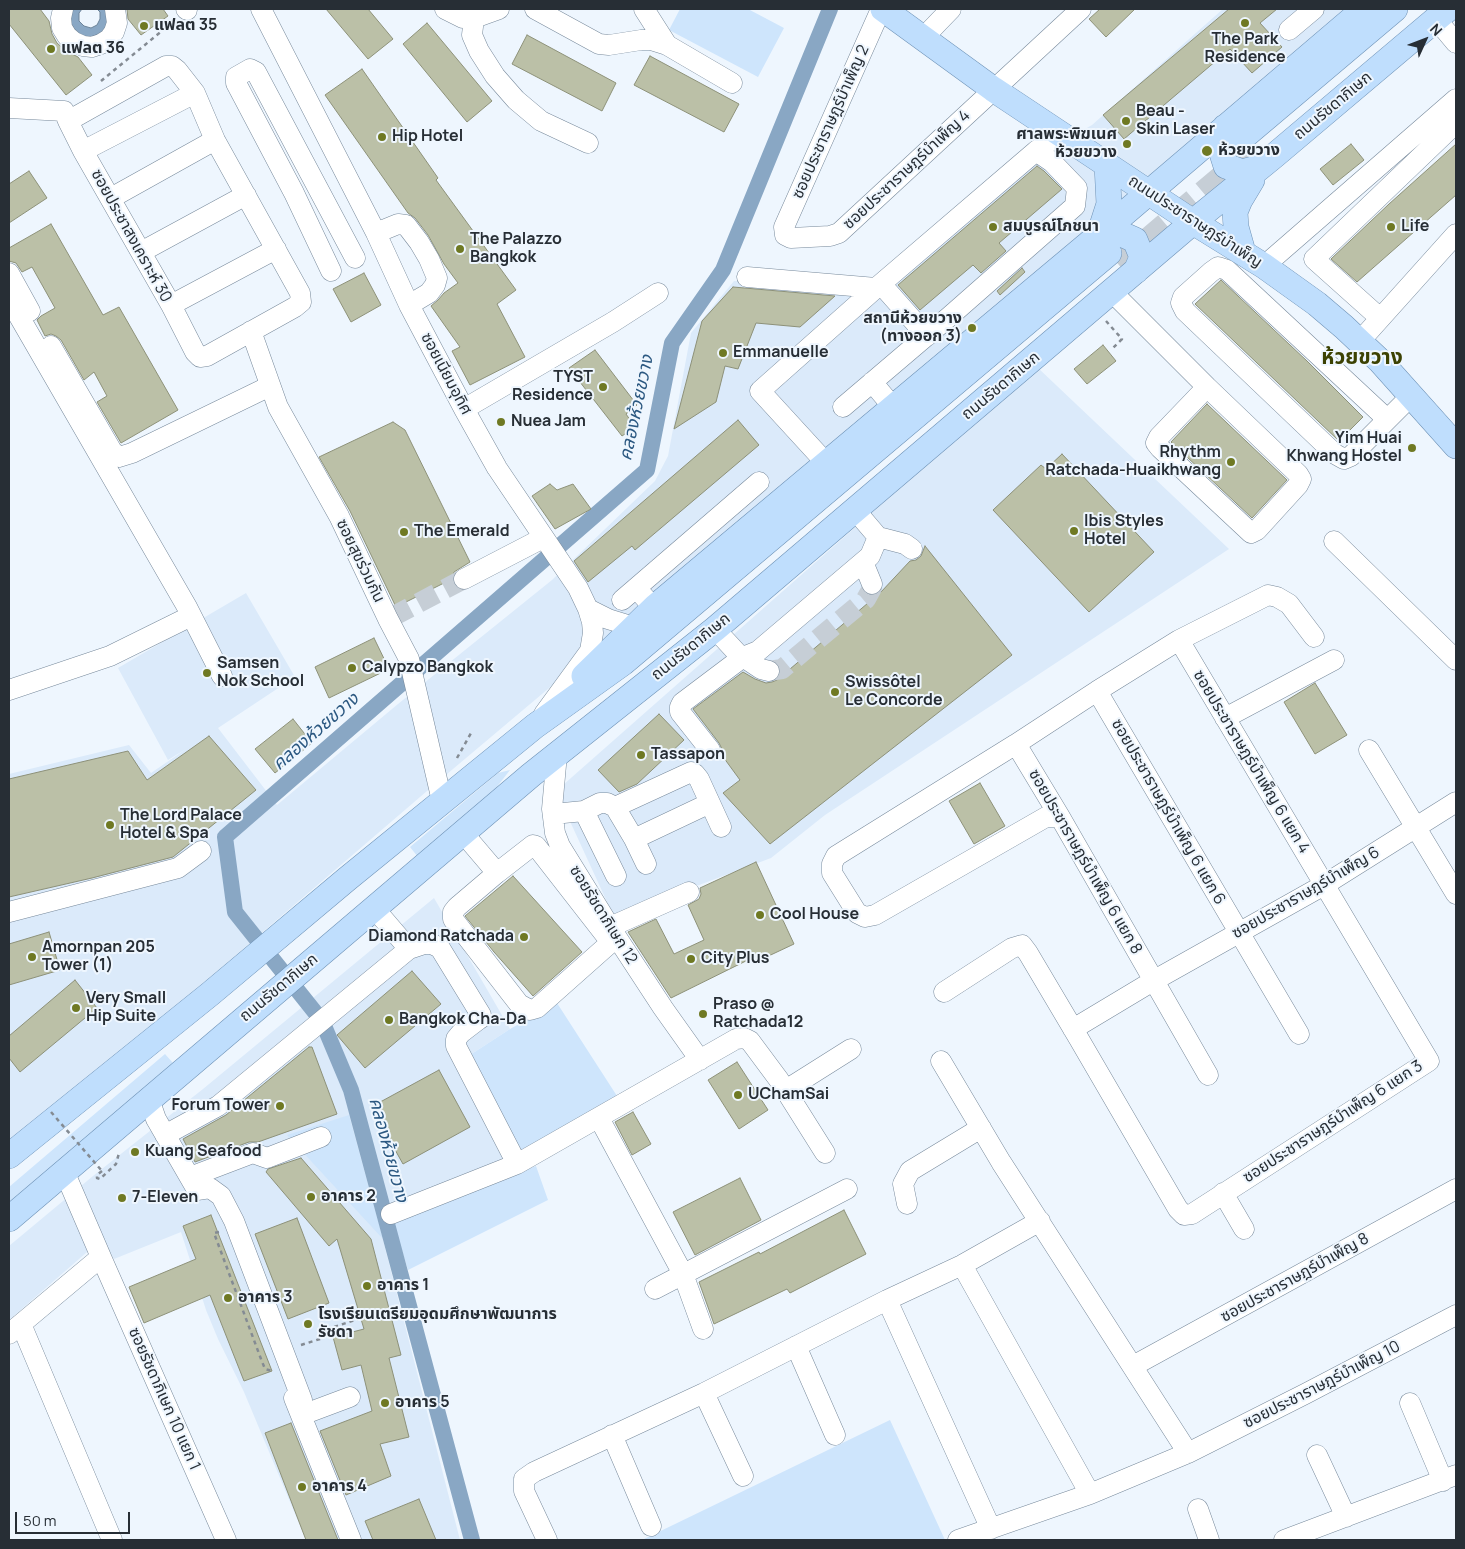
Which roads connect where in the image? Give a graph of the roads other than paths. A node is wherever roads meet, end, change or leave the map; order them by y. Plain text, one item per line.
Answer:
1 (62, 9) edge
2 (115, 9) edge
3 (261, 9) edge
4 (445, 9) edge
5 (498, 9) edge
6 (535, 9) edge
7 (644, 9) edge
8 (882, 9) edge
9 (950, 9) edge
10 (1081, 9) edge
11 (1314, 9) edge
12 (1364, 9) edge
13 (1395, 9) edge
14 (1435, 12) edge
15 (474, 18) junction
16 (1289, 30) dead end
17 (923, 38) junction
18 (1456, 43) edge
19 (667, 45) junction
20 (732, 83) dead end
21 (994, 89) junction
22 (195, 93) junction
23 (1456, 99) edge
24 (9, 108) edge
25 (68, 121) junction
26 (1456, 123) edge
27 (1060, 134) junction
28 (215, 140) junction
29 (588, 143) dead end
30 (1245, 146) junction
31 (84, 151) junction
32 (1036, 151) junction
33 (1107, 165) junction
34 (343, 170) junction
35 (315, 183) junction
36 (1149, 192) junction
37 (294, 193) junction
38 (246, 195) junction
39 (111, 198) junction
40 (1193, 222) junction
41 (376, 233) junction
42 (1456, 234) edge
43 (785, 235) joint
44 (276, 250) junction
45 (141, 252) junction
46 (1243, 252) junction
47 (1116, 256) junction
48 (355, 258) dead end
49 (1264, 266) junction
50 (331, 271) dead end
51 (9, 274) edge
52 (747, 277) dead end
53 (879, 286) junction
54 (658, 292) dead end
55 (1112, 292) junction
56 (9, 299) edge
57 (171, 305) junction
58 (409, 305) junction
59 (1380, 318) junction
60 (251, 331) junction
61 (927, 336) junction
62 (1360, 341) junction
63 (872, 382) junction
64 (270, 386) junction
65 (1207, 387) junction
66 (1412, 396) junction
67 (843, 407) dead end
68 (893, 407) junction
69 (464, 409) junction
70 (1387, 420) junction
71 (1456, 446) edge
72 (826, 463) junction
73 (760, 482) dead end
74 (855, 510) junction
75 (878, 537) junction
76 (546, 541) junction
77 (1334, 541) dead end
78 (912, 549) dead end
79 (863, 562) junction
80 (464, 579) tunnel mouth
81 (872, 584) dead end
82 (654, 608) junction
83 (588, 609) junction
84 (191, 616) junction
85 (634, 626) junction
86 (715, 629) junction
87 (1314, 637) dead end
88 (1179, 640) junction
89 (743, 657) junction
90 (1334, 660) dead end
91 (1456, 660) edge
92 (769, 671) dead end
93 (222, 676) dead end
94 (9, 690) edge
95 (1097, 691) junction
96 (1225, 718) junction
97 (535, 726) junction
98 (1016, 744) junction
99 (710, 750) dead end
100 (1369, 750) dead end
101 (554, 756) junction
102 (442, 802) junction
103 (1456, 802) edge
104 (710, 803) junction
105 (615, 807) junction
106 (584, 811) junction
107 (553, 814) junction
108 (1060, 816) junction
109 (721, 827) dead end
110 (1416, 828) junction
111 (463, 833) junction
112 (634, 839) junction
113 (201, 851) dead end
114 (646, 864) dead end
115 (497, 873) junction
116 (616, 876) dead end
117 (1324, 885) junction
118 (689, 892) dead end
119 (1456, 894) edge
120 (374, 908) junction
121 (9, 912) edge
122 (610, 927) junction
123 (1239, 932) junction
124 (409, 948) junction
125 (1153, 981) junction
126 (944, 992) dead end
127 (1073, 1028) junction
128 (1299, 1034) dead end
129 (851, 1049) dead end
130 (700, 1060) junction
131 (942, 1061) dead end
132 (1208, 1074) dead end
133 (786, 1090) junction
134 (150, 1099) junction
135 (600, 1118) junction
136 (981, 1128) junction
137 (165, 1135) junction
138 (321, 1137) dead end
139 (825, 1153) dead end
140 (9, 1156) edge
141 (517, 1164) junction
142 (64, 1171) junction
143 (190, 1177) junction
144 (847, 1189) dead end
145 (1456, 1190) edge
146 (1223, 1194) junction
147 (907, 1204) dead end
148 (391, 1214) dead end
149 (9, 1219) edge
150 (1040, 1222) junction
151 (1244, 1229) dead end
152 (102, 1257) junction
153 (962, 1265) junction
154 (683, 1274) junction
155 (655, 1289) dead end
156 (887, 1300) junction
157 (1456, 1315) edge
158 (15, 1329) edge
159 (703, 1329) dead end
160 (796, 1346) junction
161 (1133, 1366) junction
162 (704, 1393) junction
163 (350, 1397) dead end
164 (1410, 1403) dead end
165 (301, 1413) junction
166 (612, 1435) junction
167 (835, 1435) dead end
168 (1188, 1453) junction
169 (1317, 1455) dead end
170 (743, 1476) dead end
171 (1450, 1478) edge
172 (1090, 1494) junction
173 (1198, 1509) dead end
174 (1346, 1517) junction
175 (651, 1526) dead end
176 (991, 1529) junction
177 (112, 1540) edge
178 (226, 1540) edge
179 (351, 1540) edge
180 (547, 1540) edge
181 (958, 1540) edge
182 (1209, 1540) edge
183 (1284, 1540) edge

1 - 2 street
3 - 34 street, ซอยเนียมอุทิศ
4 - 15 street
5 - 15 street
6 - 19 street
7 - 19 street
8 - 17 main road, ถนนประชาราษฎร์บำเพ็ญ
8 - 43 street, ซอยประชาราษฎร์บำเพ็ญ 2
9 - 17 street
10 - 21 street, ซอยประชาราษฎร์บำเพ็ญ 4
11 - 16 street
12 - 30 main road, ถนนรัชดาภิเษก
13 - 30 main road, ถนนรัชดาภิเษก
14 - 18 street
14 - 30 main road, ถนนรัชดาภิเษก
15 - 29 street
17 - 21 main road, ถนนประชาราษฎร์บำเพ็ญ
19 - 20 street
21 - 27 main road, ถนนประชาราษฎร์บำเพ็ญ
21 - 43 street, ซอยประชาราษฎร์บำเพ็ญ 4
22 - 25 street
22 - 28 street
22 - 31 street
23 - 49 street
24 - 25 street
25 - 31 street, ซอยประชาสงเคราะห์ 30
26 - 59 street
27 - 32 street
27 - 33 main road, ถนนประชาราษฎร์บำเพ็ญ
28 - 38 street
28 - 39 street
30 - 36 main road, ถนนรัชดาภิเษก
30 - 40 main road, ถนนรัชดาภิเษก
30 - 46 main road
31 - 39 street, ซอยประชาสงเคราะห์ 30
32 - 53 street
32 - 61 street
33 - 36 main road, ถนนประชาราษฎร์บำเพ็ญ
33 - 47 main road
34 - 35 street
34 - 41 street, ซอยเนียมอุทิศ
35 - 37 street
35 - 37 street
35 - 48 street
36 - 40 main road, ถนนประชาราษฎร์บำเพ็ญ
36 - 47 main road, ถนนรัชดาภิเษก
37 - 50 street
38 - 44 street
38 - 45 street
39 - 45 street, ซอยประชาสงเคราะห์ 30
40 - 46 main road, ถนนประชาราษฎร์บำเพ็ญ
40 - 47 main road, ถนนรัชดาภิเษก
41 - 58 street, ซอยเนียมอุทิศ
41 - 58 street
42 - 59 street
44 - 57 street
44 - 60 street
45 - 57 street, ซอยประชาสงเคราะห์ 30
46 - 49 main road, ถนนประชาราษฎร์บำเพ็ญ
47 - 55 main road, ถนนรัชดาภิเษก
47 - 68 main road, ถนนรัชดาภิเษก
47 - 97 main road, ถนนรัชดาภิเษก
47 - 101 main road, ถนนรัชดาภิเษก
49 - 62 main road, ถนนประชาราษฎร์บำเพ็ญ
51 - 64 street
52 - 53 street
53 - 61 street
53 - 72 street
54 - 69 street
55 - 65 street
55 - 74 main road, ถนนรัชดาภิเษก
56 - 84 street
57 - 60 street, ซอยประชาสงเคราะห์ 30
58 - 69 street, ซอยเนียมอุทิศ
59 - 62 street
60 - 64 street, ซอยสุขร่วมกัน
61 - 63 street
62 - 66 main road, ถนนประชาราษฎร์บำเพ็ญ
63 - 67 street
63 - 68 street
64 - 102 street, ซอยสุขร่วมกัน
65 - 65 street
66 - 70 street
66 - 71 main road, ถนนประชาราษฎร์บำเพ็ญ
68 - 72 main road, ถนนรัชดาภิเษก
69 - 76 street, ซอยเนียมอุทิศ
70 - 70 street
72 - 82 main road, ถนนรัชดาภิเษก
73 - 82 street
74 - 75 street
74 - 86 main road, ถนนรัชดาภิเษก
75 - 78 street
75 - 79 street
76 - 80 street
76 - 83 street, ซอยเนียมอุทิศ
77 - 91 street
79 - 81 street
79 - 89 street
82 - 85 main road, ถนนรัชดาภิเษก
83 - 85 street
83 - 97 street, ซอยเนียมอุทิศ
84 - 93 street
84 - 94 street
85 - 97 main road, ถนนรัชดาภิเษก
86 - 89 street
86 - 101 main road, ถนนรัชดาภิเษก
87 - 88 street
88 - 95 street
88 - 96 street, ซอยประชาราษฎร์บำเพ็ญ 6 แยก 4
89 - 92 street
89 - 99 street
90 - 96 street
95 - 98 street
95 - 123 street, ซอยประชาราษฎร์บำเพ็ญ 6 แยก 6
96 - 117 street, ซอยประชาราษฎร์บำเพ็ญ 6 แยก 4
97 - 102 main road, ถนนรัชดาภิเษก
98 - 108 street, ซอยประชาราษฎร์บำเพ็ญ 6 แยก 8
98 - 108 street
100 - 110 street
101 - 107 street, ซอยรัชดาภิเษก 12
101 - 111 main road, ถนนรัชดาภิเษก
102 - 140 main road, ถนนรัชดาภิเษก
103 - 110 street, ซอยประชาราษฎร์บำเพ็ญ 6
104 - 105 street
104 - 109 street
104 - 112 street
105 - 106 street
105 - 112 street
106 - 107 street
106 - 116 street
107 - 122 street, ซอยรัชดาภิเษก 12
108 - 125 street, ซอยประชาราษฎร์บำเพ็ญ 6 แยก 8
110 - 117 street, ซอยประชาราษฎร์บำเพ็ญ 6
110 - 119 street
111 - 115 street
111 - 120 main road, ถนนรัชดาภิเษก
112 - 114 street
113 - 121 street
115 - 115 street
117 - 123 street, ซอยประชาราษฎร์บำเพ็ญ 6
117 - 146 street, ซอยประชาราษฎร์บำเพ็ญ 6 แยก 3
118 - 122 street
120 - 124 street
120 - 134 main road, ถนนรัชดาภิเษก
122 - 130 street, ซอยรัชดาภิเษก 12
123 - 125 street, ซอยประชาราษฎร์บำเพ็ญ 6
123 - 128 street, ซอยประชาราษฎร์บำเพ็ญ 6 แยก 6
124 - 137 street
124 - 141 street
125 - 127 street, ซอยประชาราษฎร์บำเพ็ญ 6
125 - 132 street, ซอยประชาราษฎร์บำเพ็ญ 6 แยก 8
126 - 127 street
127 - 146 street, ซอยประชาราษฎร์บำเพ็ญ 6 แยก 3
129 - 133 street
130 - 133 street
130 - 135 street
131 - 136 street
133 - 139 street
134 - 137 street
134 - 142 main road, ถนนรัชดาภิเษก
135 - 141 street
135 - 154 street
136 - 147 street
136 - 150 street
137 - 143 street
138 - 143 street
141 - 148 street
142 - 149 main road, ถนนรัชดาภิเษก
142 - 152 street, ซอยรัชดาภิเษก 10 แยก 1
143 - 165 street
144 - 154 street
145 - 161 street, ซอยประชาราษฎร์บำเพ็ญ 8
146 - 151 street
150 - 153 street
150 - 161 street
152 - 158 street
152 - 178 street, ซอยรัชดาภิเษก 10 แยก 1
153 - 156 street
153 - 172 street
154 - 155 street
154 - 159 street
156 - 160 street
156 - 176 street
157 - 168 street, ซอยประชาราษฎร์บำเพ็ญ 10
158 - 177 street
160 - 162 street
160 - 167 street
161 - 168 street
162 - 166 street
162 - 170 street
163 - 165 street
164 - 171 street
165 - 179 street
166 - 175 street
166 - 180 street
168 - 172 street, ซอยประชาราษฎร์บำเพ็ญ 10
169 - 174 street
171 - 174 street
172 - 176 street, ซอยประชาราษฎร์บำเพ็ญ 10
173 - 182 street
174 - 183 street
176 - 181 street, ซอยประชาราษฎร์บำเพ็ญ 10

